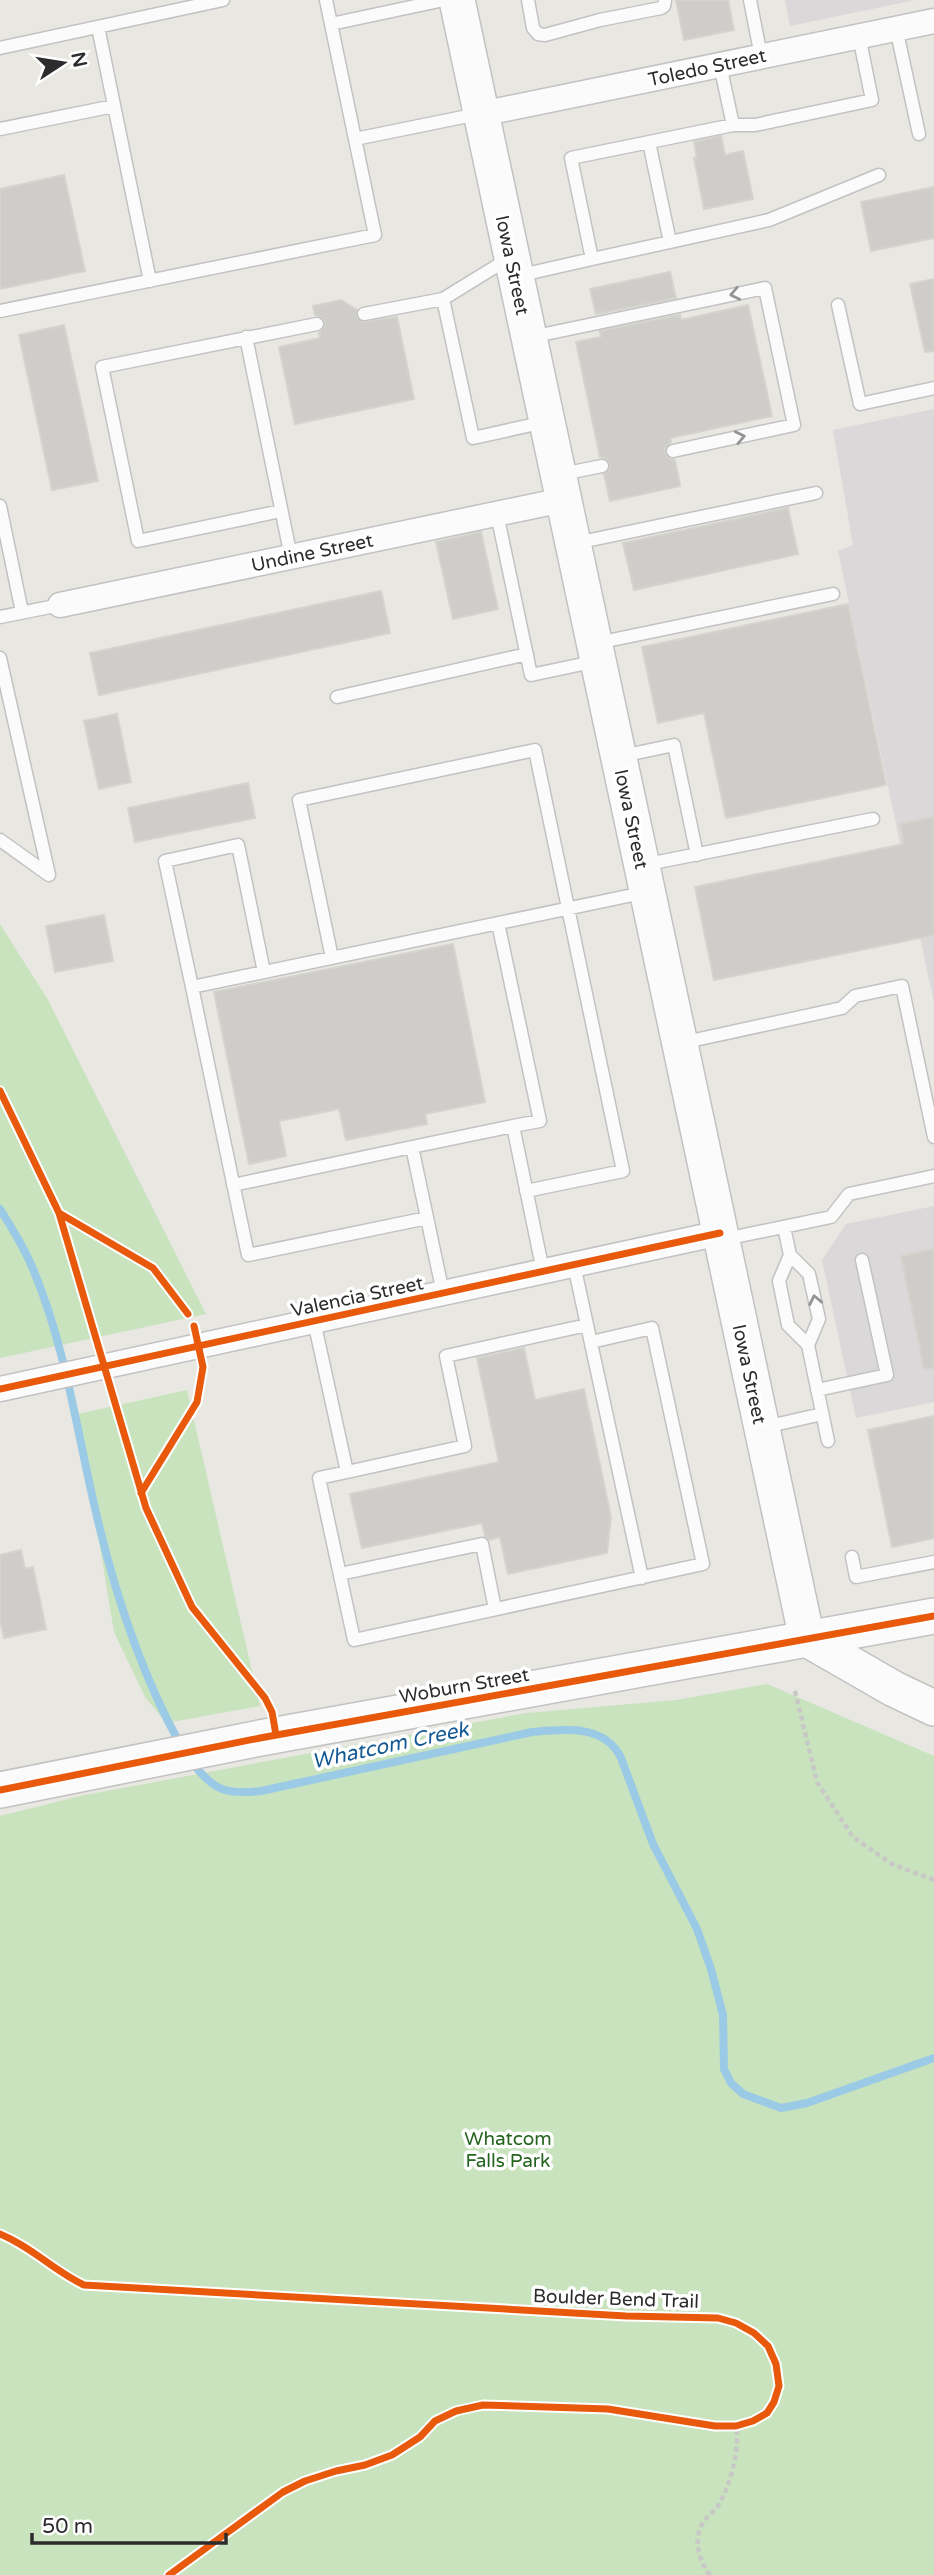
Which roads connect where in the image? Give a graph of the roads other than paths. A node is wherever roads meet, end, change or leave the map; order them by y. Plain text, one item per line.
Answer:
1 (223, 0) edge
2 (326, 0) edge
3 (444, 0) edge
4 (457, 0) edge
5 (528, 0) edge
6 (665, 0) edge
7 (750, 0) edge
8 (934, 21) edge
9 (331, 24) junction
10 (98, 27) junction
11 (896, 28) junction
12 (859, 36) junction
13 (0, 48) edge
14 (761, 56) junction
15 (720, 65) junction
16 (114, 106) junction
17 (481, 114) junction
18 (733, 125) junction
19 (0, 129) edge
20 (919, 134) dead end
21 (355, 139) junction
22 (649, 142) junction
23 (879, 175) dead end
24 (670, 242) junction
25 (592, 259) junction
26 (513, 266) junction
27 (150, 281) junction
28 (443, 299) junction
29 (838, 305) dead end
30 (0, 311) edge
31 (364, 314) dead end
32 (317, 324) dead end
33 (246, 337) junction
34 (529, 338) junction
35 (934, 388) edge
36 (547, 422) junction
37 (673, 451) dead end
38 (602, 466) dead end
39 (561, 487) junction
40 (816, 493) dead end
41 (0, 506) edge
42 (281, 511) junction
43 (497, 513) junction
44 (573, 544) junction
45 (291, 557) junction
46 (834, 594) dead end
47 (60, 605) joint
48 (22, 612) junction
49 (0, 617) edge
50 (596, 652) junction
51 (527, 654) junction
52 (0, 658) edge
53 (337, 697) dead end
54 (618, 757) junction
55 (873, 819) dead end
56 (0, 840) edge
57 (697, 855) junction
58 (644, 879) junction
59 (568, 908) junction
60 (498, 923) junction
61 (332, 958) junction
62 (264, 972) junction
63 (192, 987) junction
64 (680, 1044) junction
65 (513, 1126) junction
66 (934, 1137) edge
67 (412, 1147) junction
68 (934, 1175) edge
69 (233, 1185) junction
70 (526, 1191) junction
71 (427, 1218) junction
72 (784, 1227) junction
73 (721, 1236) junction
74 (790, 1255) junction
75 (862, 1259) dead end
76 (574, 1265) junction
77 (543, 1271) junction
78 (443, 1293) junction
79 (314, 1321) junction
80 (587, 1325) junction
81 (591, 1342) junction
82 (808, 1345) junction
83 (0, 1389) edge
84 (817, 1390) junction
85 (822, 1414) junction
86 (761, 1427) junction
87 (828, 1441) dead end
88 (347, 1472) junction
89 (852, 1557) dead end
90 (934, 1562) edge
91 (340, 1574) junction
92 (642, 1578) junction
93 (495, 1609) junction
94 (934, 1616) edge
95 (807, 1639) junction
96 (934, 1708) edge
97 (0, 1790) edge

1 - 10 lane
2 - 9 lane
3 - 9 lane
4 - 17 main road, Iowa Street
5 - 6 lane
7 - 14 lane
8 - 11 street, Toledo Street
9 - 21 lane
10 - 13 lane
10 - 16 lane
11 - 12 street, Toledo Street
11 - 20 lane
12 - 14 street, Toledo Street
12 - 18 lane
14 - 15 street, Toledo Street
15 - 17 street, Toledo Street
15 - 18 lane
16 - 19 lane
16 - 27 lane
17 - 21 lane
17 - 26 main road, Iowa Street
18 - 22 lane
21 - 27 lane
22 - 24 lane
22 - 25 lane
23 - 24 lane
24 - 25 lane
25 - 26 lane
26 - 28 lane
26 - 34 main road, Iowa Street
27 - 30 lane
28 - 31 lane
28 - 36 lane
29 - 35 lane
32 - 33 lane
33 - 42 lane
33 - 42 lane
34 - 36 main road, Iowa Street
37 -> 34 lane
36 - 39 main road, Iowa Street
38 - 39 lane
39 - 43 street, Undine Street
39 - 44 main road, Iowa Street
40 - 44 lane
41 - 48 lane
42 - 45 lane
43 - 45 street, Undine Street
43 - 51 lane
44 - 50 main road, Iowa Street
45 - 47 street, Undine Street
46 - 50 lane
47 - 48 lane
48 - 49 lane
50 - 51 lane
50 - 54 main road, Iowa Street
51 - 53 lane
52 - 56 lane
54 - 57 lane
54 - 58 main road, Iowa Street
55 - 57 lane
57 - 58 lane
58 - 59 lane
58 - 64 main road, Iowa Street
59 - 60 lane
59 - 61 lane
59 - 70 lane
60 - 61 lane
60 - 65 lane
61 - 62 lane
62 - 63 lane
62 - 63 lane
63 - 69 lane
64 - 66 lane
64 - 73 main road, Iowa Street
65 - 67 lane
65 - 70 lane
67 - 69 lane
67 - 71 lane
68 - 72 lane
69 - 71 lane
70 - 77 lane
71 - 78 lane
72 - 73 lane
72 - 74 lane
73 - 76 street, Valencia Street
73 - 86 main road, Iowa Street
82 -> 74 lane
74 - 82 lane
75 - 84 lane
76 - 77 street, Valencia Street
76 - 80 lane
77 - 78 street, Valencia Street
78 - 79 street, Valencia Street
79 - 83 street, Valencia Street
79 - 88 lane
80 - 81 lane
80 - 88 lane
81 - 92 lane
81 - 92 lane
82 - 84 lane
84 - 85 lane
85 - 86 lane
85 - 87 lane
86 - 95 main road, Iowa Street
88 - 91 lane
89 - 90 lane
91 - 93 lane
91 - 93 lane
92 - 93 lane
94 - 95 main road, Woburn Street
95 - 96 main road
95 - 97 main road, Woburn Street

